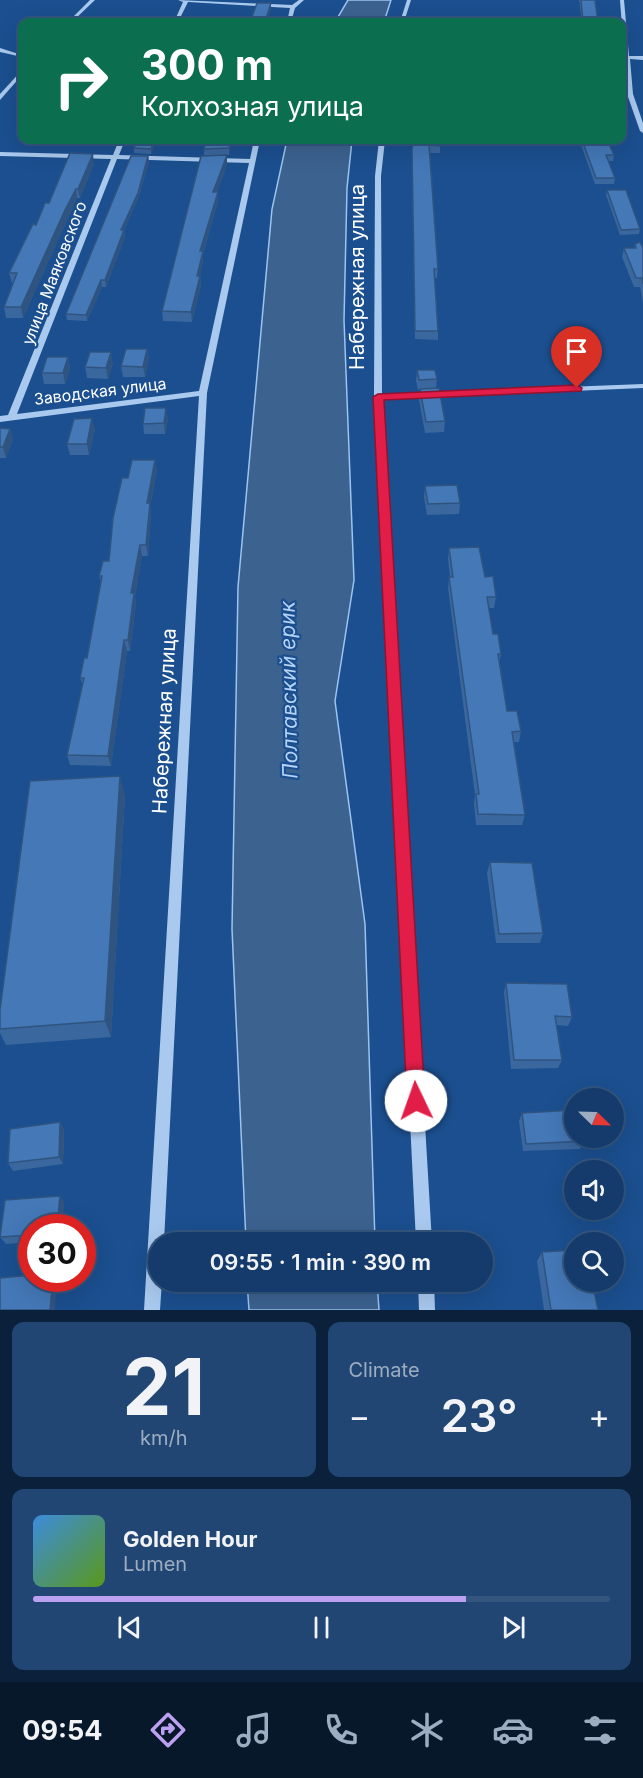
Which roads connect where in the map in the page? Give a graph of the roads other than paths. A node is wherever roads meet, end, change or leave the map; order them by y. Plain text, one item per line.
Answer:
1 (93, 0) edge
2 (180, 0) edge
3 (186, 0) edge
4 (302, 0) edge
5 (409, 0) edge
6 (622, 0) edge
7 (293, 7) junction
8 (74, 18) edge
9 (178, 18) edge
10 (290, 18) edge
11 (403, 18) edge
12 (623, 18) edge
13 (0, 50) edge
14 (18, 55) edge
15 (626, 57) joint
16 (643, 58) edge
17 (18, 77) edge
18 (0, 98) edge
19 (643, 131) edge
20 (120, 144) edge
21 (256, 144) edge
22 (382, 144) edge
23 (0, 154) edge
24 (114, 156) junction
25 (251, 161) junction
26 (643, 386) edge
27 (203, 393) junction
28 (378, 397) junction
29 (12, 417) junction
30 (0, 418) edge
31 (423, 1232) edge
32 (426, 1292) edge
33 (152, 1310) edge
34 (427, 1310) edge

1 - 8 street
2 - 3 street
3 - 7 street
3 - 9 street
4 - 7 street
5 - 11 street
6 - 12 street
7 - 10 street
13 - 14 street
15 - 16 street
15 - 19 street
17 - 18 street
20 - 24 street, улица Маяковского
21 - 25 street, Набережная улица
22 - 28 street, Набережная улица
23 - 24 street
24 - 25 street
24 - 29 street, улица Маяковского
25 - 27 street, Набережная улица
26 - 28 street
27 - 29 street, Заводская улица
27 - 33 street, Набережная улица
28 - 31 street, Набережная улица
29 - 30 street, Заводская улица
32 - 34 street

